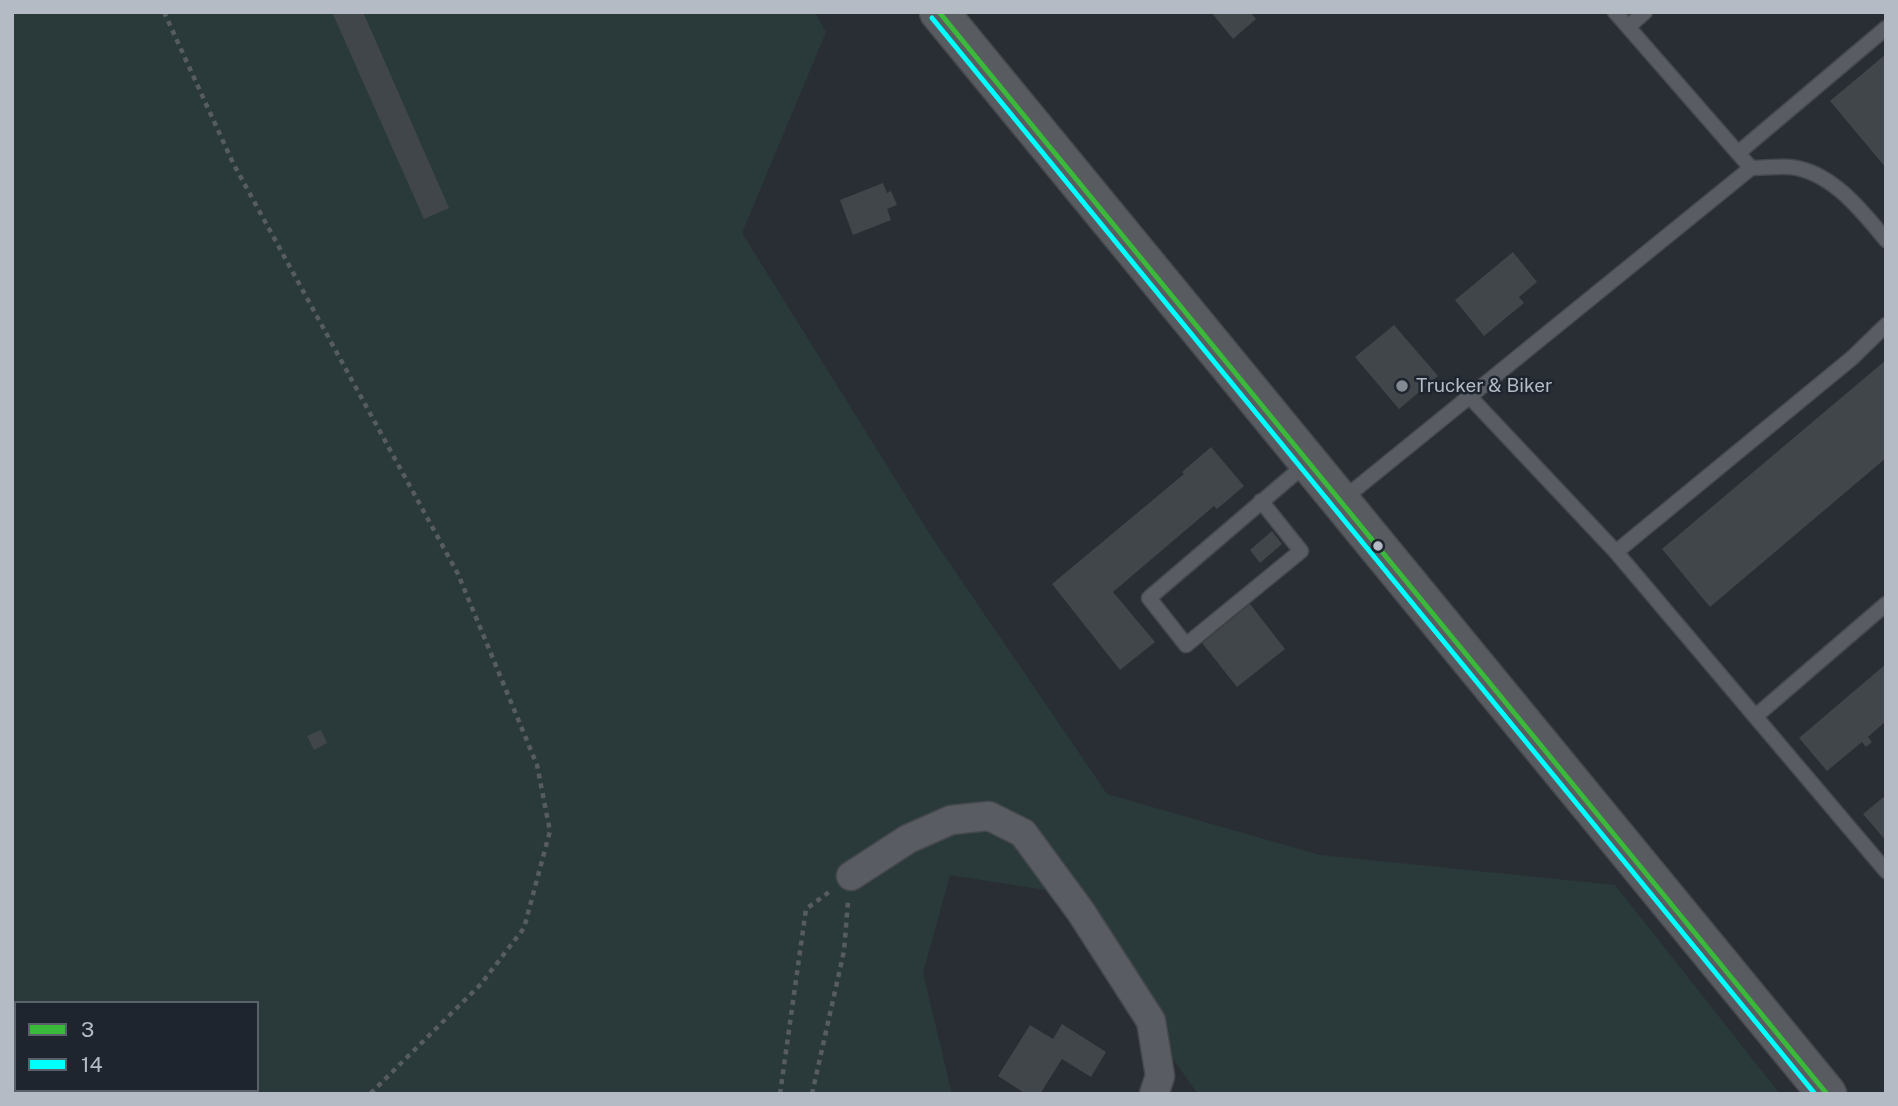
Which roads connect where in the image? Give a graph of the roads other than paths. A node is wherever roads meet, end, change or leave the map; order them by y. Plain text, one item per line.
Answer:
1 (939, 12) edge
2 (1615, 12) edge
3 (1645, 12) edge
4 (1628, 27) junction
5 (1886, 29) edge
6 (1738, 153) junction
7 (1751, 168) junction
8 (1886, 240) edge
9 (1886, 325) edge
10 (1469, 396) junction
11 (1308, 462) junction
12 (1261, 501) junction
13 (1340, 501) junction
14 (1616, 552) junction
15 (1886, 604) edge
16 (1757, 716) junction
17 (1886, 871) edge
18 (851, 876) road end
19 (1154, 1094) edge
20 (1827, 1094) edge

1 - 11 main road
2 - 4 lane
3 - 4 lane
4 - 6 lane
5 - 6 lane
6 - 7 lane
7 - 8 lane
7 - 10 lane
9 - 14 lane
10 - 13 lane
10 - 14 lane
11 - 12 lane
11 - 13 main road
12 - 12 lane
13 - 20 main road
14 - 16 lane
15 - 16 lane
16 - 17 lane
18 - 19 street

